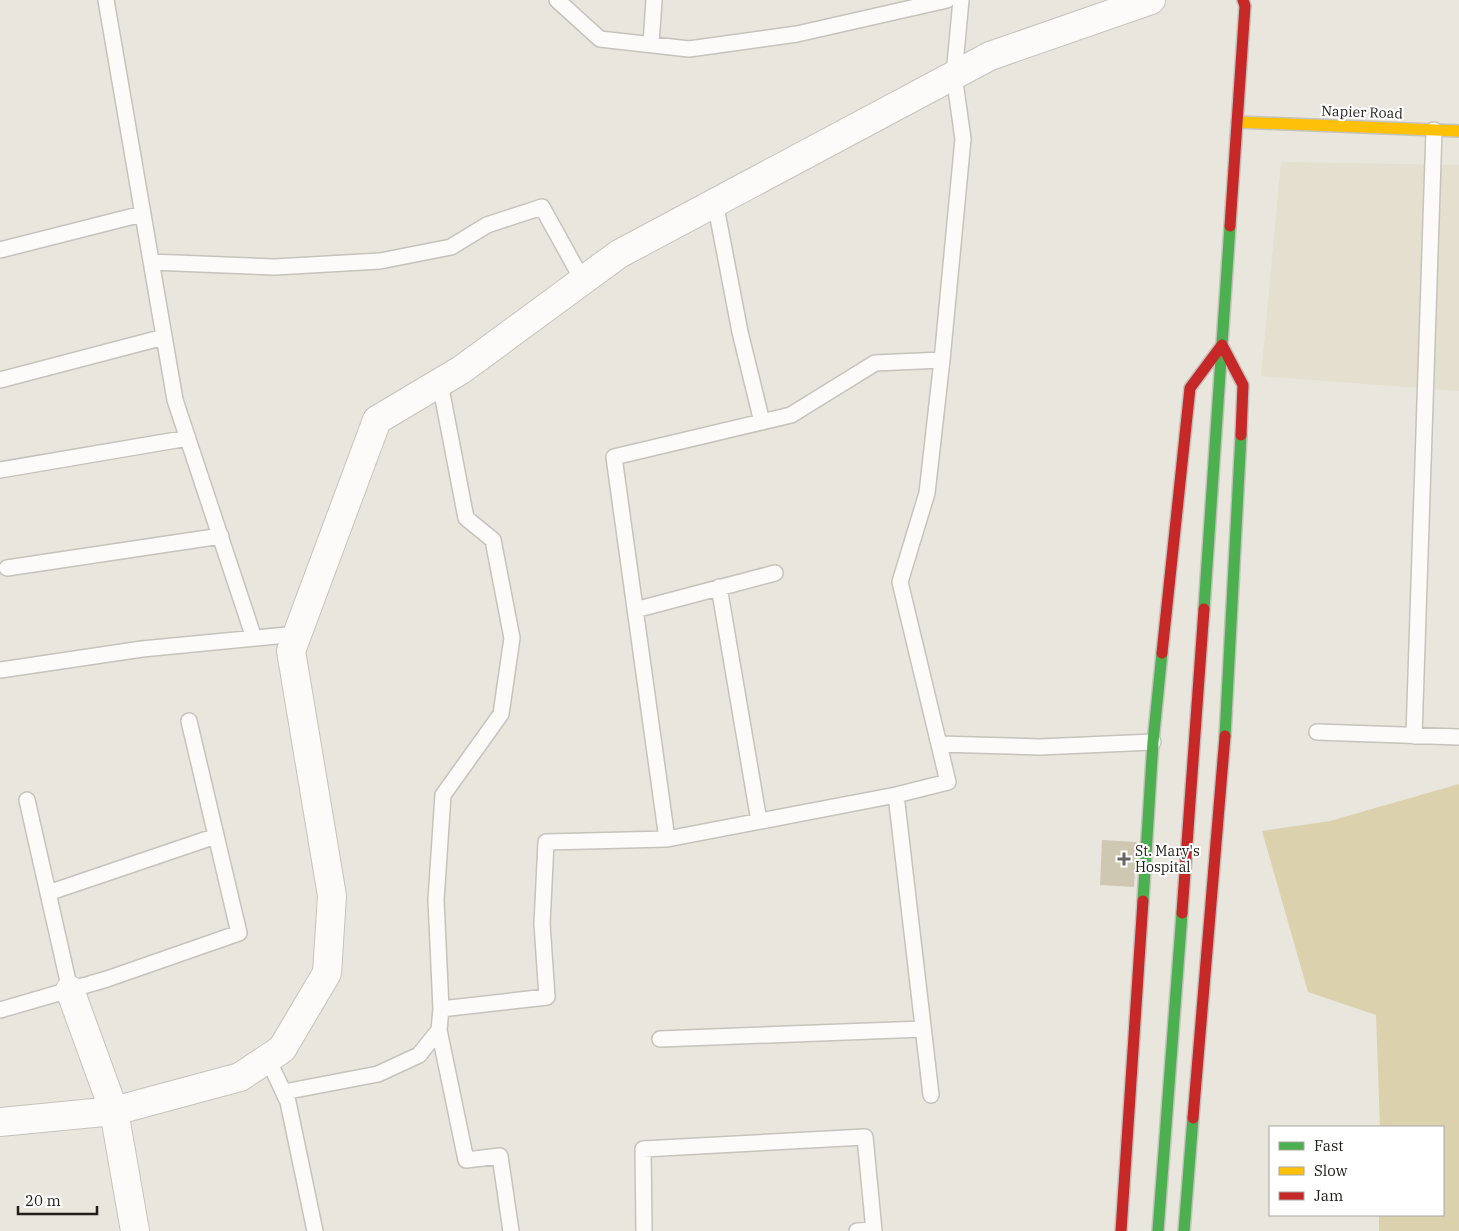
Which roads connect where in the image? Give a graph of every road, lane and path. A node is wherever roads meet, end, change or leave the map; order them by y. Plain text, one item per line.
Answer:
1 (106, 0) edge
2 (557, 0) edge
3 (654, 0) edge
4 (947, 0) edge
5 (961, 0) edge
6 (1151, 0) edge
7 (1246, 2) edge
8 (651, 44) junction
9 (954, 75) junction
10 (1237, 122) junction
11 (1434, 130) junction
12 (1459, 131) edge
13 (715, 202) junction
14 (142, 214) junction
15 (0, 250) edge
16 (151, 262) junction
17 (583, 281) junction
18 (164, 337) junction
19 (1222, 345) junction
20 (942, 360) junction
21 (0, 380) edge
22 (440, 383) junction
23 (762, 422) junction
24 (188, 438) junction
25 (0, 470) edge
26 (221, 536) junction
27 (7, 568) dead end
28 (775, 573) dead end
29 (719, 587) junction
30 (635, 610) junction
31 (297, 634) junction
32 (254, 638) junction
33 (0, 670) edge
34 (189, 721) dead end
35 (1317, 732) dead end
36 (1414, 736) junction
37 (1459, 737) edge
38 (1153, 742) junction
39 (939, 744) junction
40 (896, 795) junction
41 (27, 800) dead end
42 (760, 822) junction
43 (216, 836) junction
44 (667, 839) junction
45 (48, 893) junction
46 (70, 990) junction
47 (441, 1009) junction
48 (0, 1010) edge
49 (923, 1029) junction
50 (439, 1030) junction
51 (660, 1039) dead end
52 (268, 1059) junction
53 (284, 1092) junction
54 (931, 1095) dead end
55 (114, 1111) junction
56 (0, 1122) edge
57 (135, 1231) edge
58 (315, 1231) edge
59 (510, 1231) edge
60 (644, 1231) edge
61 (857, 1231) edge
62 (874, 1231) edge
63 (1121, 1231) edge
64 (1158, 1231) edge
65 (1184, 1231) edge

1 - 14 lane
2 - 8 lane
3 - 8 lane
4 - 8 lane
5 - 9 lane
6 - 9 street
7 - 10 main road
9 - 13 street
9 - 20 lane
10 - 11 main road, Napier Road
10 - 19 main road
11 - 12 main road, Napier Road
11 - 36 lane
13 - 17 street
13 - 23 lane
14 - 15 lane
14 - 16 lane
16 - 17 lane
16 - 18 lane
17 - 22 street
18 - 21 lane
18 - 24 lane
19 - 38 main road
19 - 64 main road
19 - 65 main road
20 - 23 lane
20 - 39 lane
22 - 31 street
22 - 47 lane
23 - 30 lane
24 - 25 lane
24 - 26 lane
26 - 27 lane
26 - 32 lane
28 - 29 lane
29 - 30 lane
29 - 42 lane
30 - 44 lane
31 - 32 lane
31 - 52 street
32 - 33 lane
34 - 43 lane
35 - 36 lane
36 - 37 lane
38 - 39 lane
38 - 63 main road
39 - 40 lane
40 - 42 lane
40 - 49 lane
41 - 45 lane
42 - 44 lane
43 - 45 lane
43 - 46 lane
44 - 47 lane
45 - 46 lane
46 - 48 lane
46 - 55 street
47 - 50 lane
49 - 51 lane
49 - 54 lane
50 - 53 lane
50 - 59 lane
52 - 53 lane
52 - 55 street
53 - 58 lane
55 - 56 street
55 - 57 street
60 - 62 lane
61 - 62 lane

